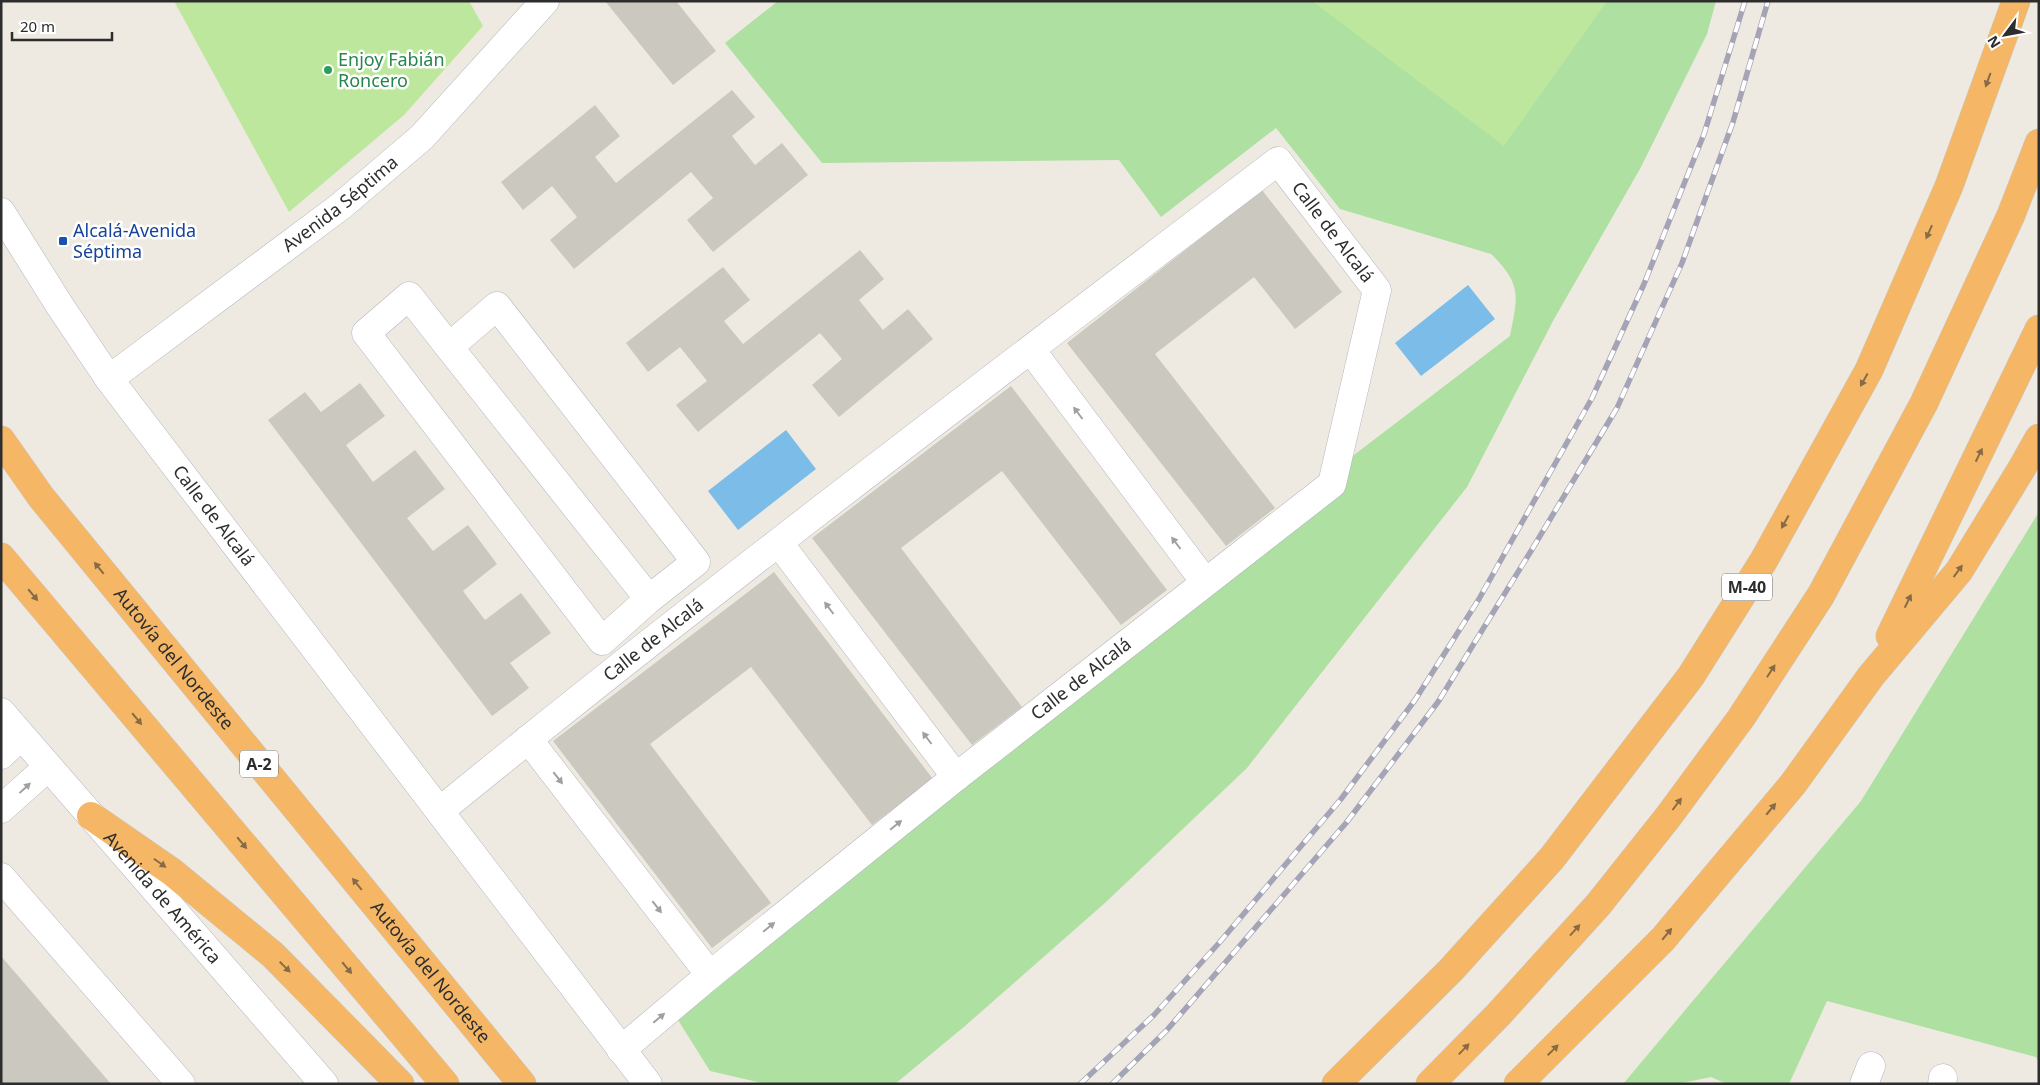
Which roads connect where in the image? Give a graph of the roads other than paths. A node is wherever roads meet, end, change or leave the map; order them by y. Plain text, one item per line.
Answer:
1 (545, 1) edge
2 (2016, 1) edge
3 (2039, 143) edge
4 (1, 212) edge
5 (2039, 329) edge
6 (449, 348) junction
7 (1030, 350) junction
8 (109, 379) junction
9 (2039, 438) edge
10 (1, 440) edge
11 (779, 542) junction
12 (1, 557) edge
13 (1206, 582) junction
14 (649, 599) junction
15 (1871, 676) junction
16 (1, 712) edge
17 (21, 736) junction
18 (528, 739) junction
19 (1, 755) edge
20 (48, 767) junction
21 (956, 777) junction
22 (1, 808) edge
23 (441, 810) junction
24 (91, 816) junction
25 (1, 877) edge
26 (710, 975) junction
27 (621, 1050) junction
28 (181, 1084) edge
29 (324, 1084) edge
30 (400, 1084) edge
31 (445, 1084) edge
32 (522, 1084) edge
33 (648, 1084) edge
34 (1336, 1084) edge
35 (1430, 1084) edge
36 (1518, 1084) edge

1 - 8 street, Avenida Séptima
2 -> 34 highway, M-40
35 -> 3 highway
4 - 8 street, Calle de Alcalá
15 -> 5 highway
6 - 14 street
6 - 14 street
6 - 14 street
7 - 11 street, Calle de Alcalá
13 -> 7 street
7 - 13 street, Calle de Alcalá
8 - 23 street, Calle de Alcalá
15 -> 9 highway
32 -> 10 highway, Autovía del Nordeste / A-2
11 - 18 street, Calle de Alcalá
21 -> 11 street
12 -> 31 highway
13 - 21 street, Calle de Alcalá
36 -> 15 highway
16 - 17 street, Avenida de América
17 - 19 street
17 - 20 street, Avenida de América
18 - 23 street, Calle de Alcalá
18 -> 26 street
22 -> 20 street
20 - 24 street, Avenida de América
26 -> 21 street, Calle de Alcalá
23 - 27 street, Calle de Alcalá
24 - 29 street, Avenida de América
24 -> 30 highway
25 - 28 street
27 -> 26 street, Calle de Alcalá
27 - 33 street, Calle de Alcalá

